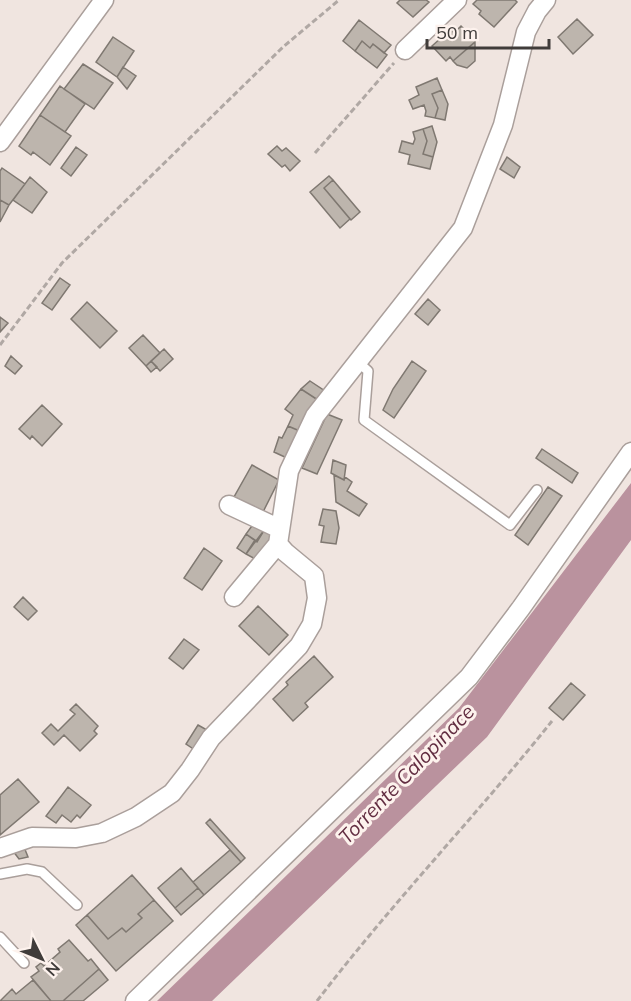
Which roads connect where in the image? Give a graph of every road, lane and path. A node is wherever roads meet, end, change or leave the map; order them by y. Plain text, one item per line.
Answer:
1 (104, 0) edge
2 (339, 0) edge
3 (457, 0) edge
4 (546, 0) edge
5 (405, 50) joint
6 (0, 142) edge
7 (315, 153) dead end
8 (0, 345) edge
9 (358, 362) junction
10 (631, 452) edge
11 (537, 490) dead end
12 (229, 505) dead end
13 (279, 537) junction
14 (234, 597) dead end
15 (552, 721) dead end
16 (0, 848) edge
17 (0, 874) edge
18 (77, 905) dead end
19 (0, 937) edge
20 (24, 963) dead end
21 (135, 1001) edge
22 (317, 1001) edge

1 - 6 street
2 - 8 path
3 - 5 street
4 - 9 street
5 - 7 path
9 - 11 lane
9 - 13 street
10 - 21 street
12 - 13 street
13 - 14 street
13 - 16 street
15 - 22 path
17 - 18 lane
19 - 20 lane

